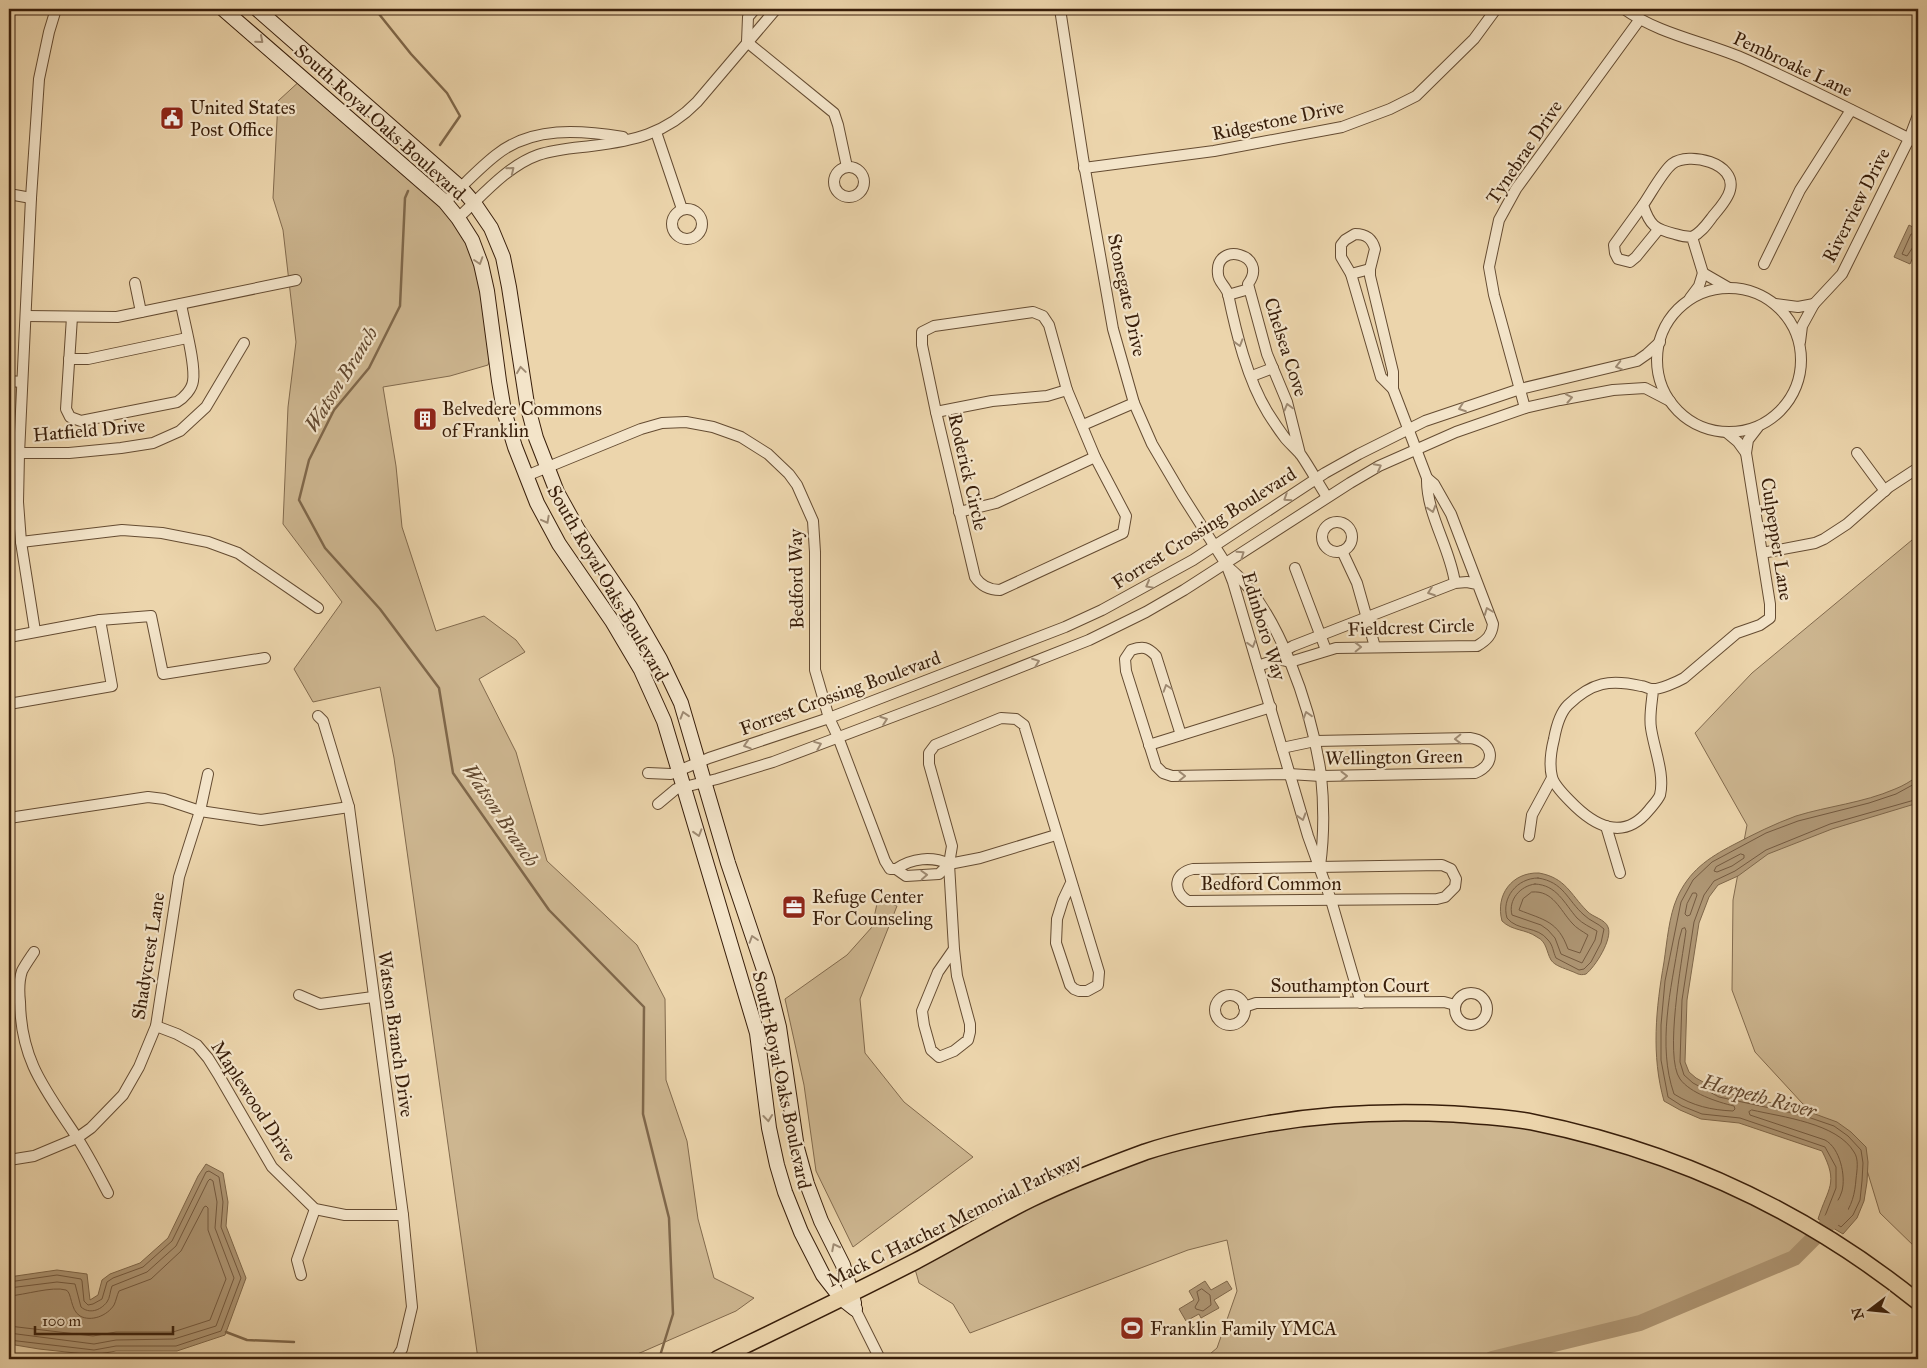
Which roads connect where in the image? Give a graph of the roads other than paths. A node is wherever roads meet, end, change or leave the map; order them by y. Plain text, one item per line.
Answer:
1 (56, 9) edge
2 (223, 9) edge
3 (257, 9) edge
4 (754, 9) edge
5 (776, 9) edge
6 (1060, 9) edge
7 (1496, 9) edge
8 (1624, 9) edge
9 (1640, 19) junction
10 (747, 42) junction
11 (1851, 110) junction
12 (1918, 115) edge
13 (656, 132) junction
14 (628, 138) junction
15 (1914, 141) edge
16 (847, 167) dead end
17 (1084, 168) junction
18 (461, 188) junction
19 (9, 194) edge
20 (30, 198) junction
21 (445, 202) junction
22 (474, 203) junction
23 (1643, 205) junction
24 (682, 209) dead end
25 (458, 218) junction
26 (1658, 230) junction
27 (1692, 237) junction
28 (1764, 264) dead end
29 (1370, 269) junction
30 (1703, 273) junction
31 (1351, 274) junction
32 (296, 280) dead end
33 (135, 283) dead end
34 (1729, 288) junction
35 (1250, 290) junction
36 (1228, 295) junction
37 (1688, 301) junction
38 (181, 304) junction
39 (1774, 304) junction
40 (1814, 304) junction
41 (141, 312) junction
42 (26, 316) junction
43 (72, 317) junction
44 (187, 338) junction
45 (1660, 342) junction
46 (244, 343) dead end
47 (1800, 346) junction
48 (69, 360) junction
49 (1273, 368) junction
50 (1252, 376) junction
51 (9, 382) edge
52 (22, 382) junction
53 (1393, 389) junction
54 (1520, 389) junction
55 (1067, 390) junction
56 (1670, 401) junction
57 (1134, 403) junction
58 (1525, 408) junction
59 (936, 412) junction
60 (1083, 425) junction
61 (1758, 427) junction
62 (1408, 429) junction
63 (1726, 432) junction
64 (1415, 449) junction
65 (1857, 453) dead end
66 (14, 454) edge
67 (1300, 454) junction
68 (1746, 454) junction
69 (1095, 457) junction
70 (546, 468) junction
71 (1918, 468) edge
72 (526, 476) junction
73 (1427, 478) junction
74 (1316, 480) junction
75 (1884, 491) junction
76 (1327, 497) junction
77 (959, 512) junction
78 (21, 542) junction
79 (1214, 547) junction
80 (1342, 551) dead end
81 (1762, 552) junction
82 (1226, 564) junction
83 (1295, 568) dead end
84 (1455, 583) junction
85 (1478, 584) junction
86 (318, 608) dead end
87 (1367, 617) junction
88 (100, 620) junction
89 (35, 631) junction
90 (1320, 635) junction
91 (9, 636) edge
92 (1375, 647) junction
93 (1286, 650) junction
94 (1326, 650) junction
95 (266, 658) dead end
96 (1278, 659) junction
97 (1290, 662) junction
98 (1258, 666) junction
99 (1653, 690) junction
100 (9, 704) edge
101 (1271, 707) junction
102 (318, 716) dead end
103 (829, 718) junction
104 (1182, 735) junction
105 (838, 736) junction
106 (1315, 742) junction
107 (1149, 745) junction
108 (1282, 748) junction
109 (698, 762) junction
110 (679, 770) junction
111 (648, 773) dead end
112 (208, 774) dead end
113 (1289, 774) junction
114 (1321, 776) junction
115 (1552, 778) junction
116 (704, 782) junction
117 (684, 787) junction
118 (658, 804) dead end
119 (348, 807) junction
120 (200, 811) junction
121 (9, 818) edge
122 (1606, 826) junction
123 (1056, 835) junction
124 (1529, 836) dead end
125 (949, 864) junction
126 (1320, 867) junction
127 (896, 869) junction
128 (1620, 873) dead end
129 (1071, 883) junction
130 (1331, 900) junction
131 (954, 949) junction
132 (34, 952) dead end
133 (300, 995) dead end
134 (374, 997) junction
135 (1361, 1003) junction
136 (1455, 1005) dead end
137 (1244, 1007) dead end
138 (156, 1026) junction
139 (77, 1138) junction
140 (9, 1160) edge
141 (108, 1193) dead end
142 (316, 1209) junction
143 (403, 1215) junction
144 (301, 1275) dead end
145 (847, 1295) junction
146 (1918, 1302) edge
147 (855, 1309) joint
148 (396, 1359) edge
149 (717, 1359) edge
150 (880, 1359) edge

1 - 20 street
2 -> 21 main road, South Royal Oaks Boulevard
3 - 18 main road, South Royal Oaks Boulevard
4 - 10 street
5 - 10 street
6 - 17 street, Stonegate Drive
7 - 17 street, Ridgestone Drive
8 - 9 street, Pembroake Lane
9 - 11 street, Pembroake Lane
9 - 54 street, Tynebrae Drive
10 - 13 street
10 - 16 street
11 - 15 street, Pembroake Lane
11 - 28 street
12 - 15 street, Riverview Drive
13 - 14 street
13 - 24 street
14 - 18 street
22 -> 14 street
15 - 40 street, Riverview Drive
17 - 57 street, Stonegate Drive
18 - 21 street
18 - 22 main road, South Royal Oaks Boulevard
19 - 20 street
20 - 42 street
21 - 25 main road, South Royal Oaks Boulevard
22 - 25 street
70 -> 22 main road, South Royal Oaks Boulevard
23 - 26 street
23 - 26 street
23 - 27 street
25 -> 72 main road, South Royal Oaks Boulevard
26 - 27 street
27 - 30 street
29 - 31 street
29 - 31 street
29 - 53 street
30 - 34 street
30 - 37 street
31 - 53 street
32 - 38 street
33 - 41 street
34 - 37 street
34 - 39 street
35 - 36 street
35 - 36 street, Chelsea Cove
35 - 49 street, Chelsea Cove
36 -> 50 street, Chelsea Cove
37 - 45 street
38 - 41 street
38 - 44 street
39 - 40 street
39 - 47 street
40 - 47 street, Riverview Drive
41 - 43 street
42 - 43 street
42 - 52 street
43 - 48 street
44 - 48 street
44 - 48 street
45 -> 54 street, Forrest Crossing Boulevard
45 - 56 street
46 - 66 street, Hatfield Drive
47 - 61 street
49 - 50 street
67 -> 49 street, Chelsea Cove
50 - 67 street, Chelsea Cove
51 - 52 street
52 - 66 street
53 - 62 street, Fieldcrest Circle
54 - 58 street, Tynebrae Drive
54 -> 62 street, Forrest Crossing Boulevard
55 - 59 street
55 - 59 street, Roderick Circle
55 - 60 street, Roderick Circle
58 -> 56 street, Forrest Crossing Boulevard
56 - 63 street
57 - 60 street
57 - 79 street, Stonegate Drive
58 - 64 street, Forrest Crossing Boulevard
59 - 77 street, Roderick Circle
60 - 69 street, Roderick Circle
61 - 63 street
61 - 68 street, Culpepper Lane
62 - 64 street, Fieldcrest Circle
62 - 74 street, Forrest Crossing Boulevard
63 - 68 street, Culpepper Lane
64 - 73 street, Fieldcrest Circle
76 -> 64 street, Forrest Crossing Boulevard
65 - 75 street
66 - 78 street
67 - 74 street, Chelsea Cove
68 - 81 street, Culpepper Lane
69 - 77 street
69 - 77 street, Roderick Circle
70 - 72 street, Bedford Way
70 - 103 street, Bedford Way
109 -> 70 main road, South Royal Oaks Boulevard
71 - 75 street
72 -> 110 main road, South Royal Oaks Boulevard
73 -> 84 street, Fieldcrest Circle
73 - 85 street, Fieldcrest Circle
74 - 76 street, Chelsea Cove
74 -> 79 street, Forrest Crossing Boulevard
75 - 81 street
82 -> 76 street, Forrest Crossing Boulevard
78 - 86 street
78 - 89 street
79 - 82 street, Stonegate Drive
79 -> 103 street, Forrest Crossing Boulevard
80 - 87 street
81 - 99 street, Culpepper Lane
82 - 93 street, Edinboro Way
82 -> 98 street, Edinboro Way
105 -> 82 street, Forrest Crossing Boulevard
83 - 90 street
84 - 85 street, Fieldcrest Circle
84 -> 87 street, Fieldcrest Circle
92 -> 85 street, Fieldcrest Circle
87 - 90 street, Fieldcrest Circle
87 - 92 street
88 - 89 street
88 - 95 street
88 - 100 street
89 - 91 street
90 - 93 street, Fieldcrest Circle
90 - 94 street
94 -> 92 street, Fieldcrest Circle
93 - 96 street, Fieldcrest Circle
93 - 97 street, Edinboro Way
94 - 97 street, Fieldcrest Circle
96 - 97 street
96 - 98 street, Fieldcrest Circle
106 -> 97 street, Edinboro Way
98 - 101 street, Edinboro Way
99 - 115 street
99 - 122 street
101 - 104 street
101 - 108 street, Edinboro Way
102 - 119 street, Watson Branch Drive
103 - 105 street, Bedford Way
103 -> 109 street, Forrest Crossing Boulevard
104 - 107 street
104 -> 107 street, Wellington Green
116 -> 105 street, Forrest Crossing Boulevard
105 - 127 street, Bedford Way
106 - 108 street, Wellington Green
106 - 114 street, Edinboro Way
114 -> 106 street, Wellington Green
107 -> 113 street, Wellington Green
108 - 113 street, Edinboro Way
109 - 110 street, Forrest Crossing Boulevard
109 - 116 main road, South Royal Oaks Boulevard
110 - 111 street, Forrest Crossing Boulevard
110 - 117 main road, South Royal Oaks Boulevard
112 - 120 street, Shadycrest Lane
113 - 114 street, Wellington Green
113 -> 126 street, Edinboro Way
114 - 126 street, Edinboro Way
115 - 122 street
115 - 124 street
116 - 117 street, Forrest Crossing Boulevard
145 -> 116 main road, South Royal Oaks Boulevard
117 - 118 street, Forrest Crossing Boulevard
117 -> 145 main road, South Royal Oaks Boulevard
119 - 120 street
119 - 134 street, Watson Branch Drive
120 - 121 street
120 - 138 street, Shadycrest Lane
122 - 128 street
123 - 125 street
123 - 125 street
123 - 129 street
125 - 127 street
127 -> 125 street
125 - 131 street
126 - 130 street, Edinboro Way
126 - 130 street, Bedford Common
126 - 130 street, Bedford Common
129 - 129 street
130 - 135 street, Edinboro Way
131 - 131 street
132 - 139 street
133 - 134 street
134 - 143 street, Watson Branch Drive
135 - 136 street, Southampton Court
135 - 137 street, Southampton Court
138 - 139 street, Shadycrest Lane
138 - 142 street, Maplewood Drive
139 - 140 street, Shadycrest Lane
139 - 141 street
142 - 143 street
142 - 144 street
143 - 148 street, Watson Branch Drive
145 - 146 main road, Mack C Hatcher Memorial Parkway
145 - 147 main road, South Royal Oaks Boulevard
145 - 149 main road, Mack C Hatcher Memorial Parkway
147 - 150 street

